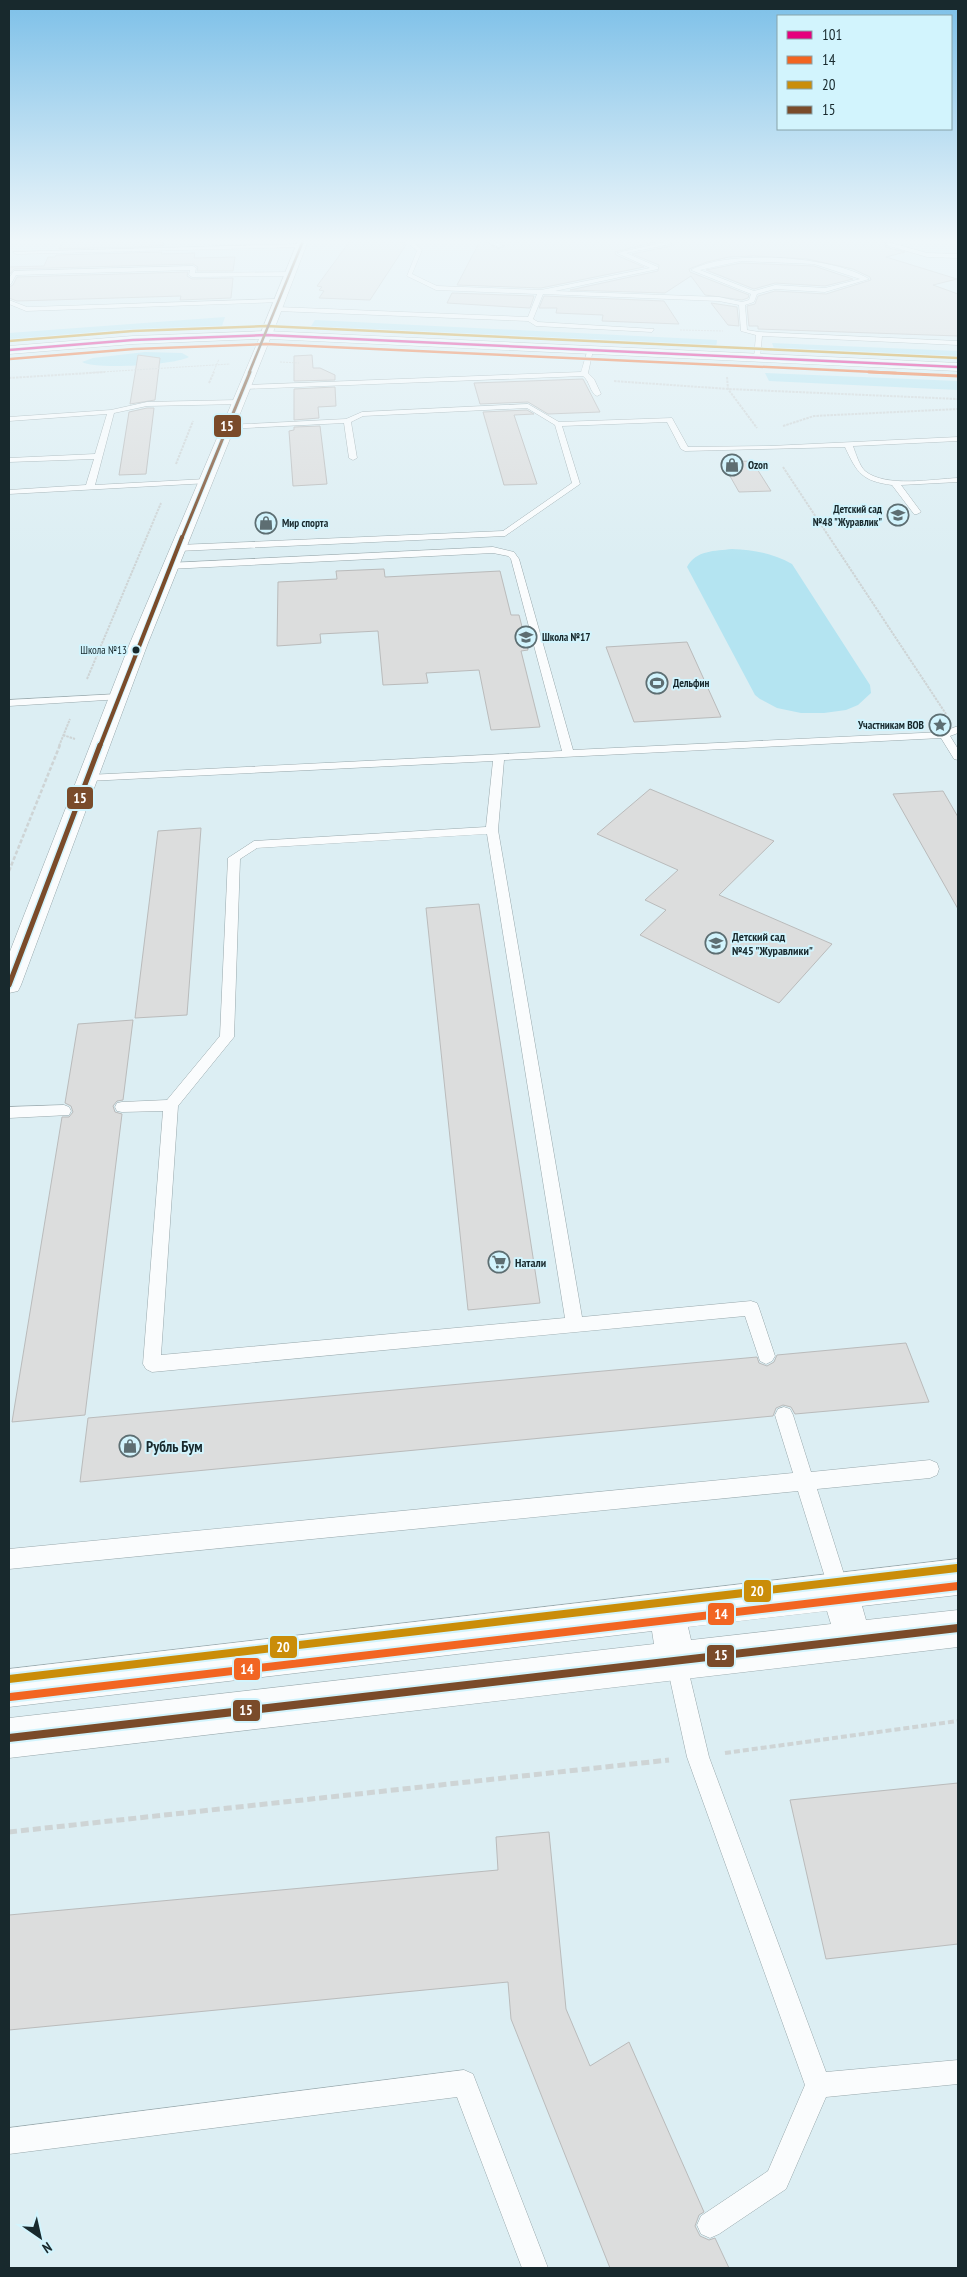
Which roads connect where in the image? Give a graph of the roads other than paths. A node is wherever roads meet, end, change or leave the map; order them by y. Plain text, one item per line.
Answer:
1 (43, 347) edge
2 (261, 347) edge
3 (527, 347) edge
4 (758, 347) edge
5 (9, 350) edge
6 (590, 350) junction
7 (757, 358) junction
8 (958, 367) edge
9 (584, 374) junction
10 (245, 387) junction
11 (597, 394) dead end
12 (238, 402) junction
13 (111, 412) junction
14 (9, 419) edge
15 (347, 421) junction
16 (558, 424) junction
17 (228, 427) junction
18 (958, 439) edge
19 (848, 444) junction
20 (99, 456) junction
21 (353, 458) dead end
22 (9, 460) edge
23 (958, 480) edge
24 (206, 481) junction
25 (895, 483) junction
26 (90, 488) junction
27 (9, 492) edge
28 (917, 512) dead end
29 (178, 548) junction
30 (169, 566) junction
31 (118, 697) junction
32 (9, 703) edge
33 (958, 729) edge
34 (944, 734) junction
35 (568, 753) junction
36 (499, 757) junction
37 (958, 758) edge
38 (88, 778) junction
39 (492, 830) junction
40 (9, 985) edge
41 (171, 1105) junction
42 (122, 1107) dead end
43 (64, 1110) dead end
44 (9, 1113) edge
45 (575, 1324) junction
46 (766, 1356) dead end
47 (784, 1415) dead end
48 (930, 1469) dead end
49 (805, 1482) junction
50 (9, 1559) edge
51 (958, 1577) edge
52 (839, 1590) junction
53 (666, 1610) junction
54 (958, 1628) edge
55 (854, 1640) junction
56 (676, 1660) junction
57 (9, 1688) edge
58 (9, 1738) edge
59 (958, 2072) edge
60 (818, 2085) junction
61 (9, 2141) edge
62 (710, 2225) dead end
63 (535, 2268) edge

1 - 5 main road
2 - 10 main road
3 - 6 main road
4 - 7 lane
6 - 7 main road
6 - 9 lane
7 - 8 main road
9 - 10 lane
9 - 11 lane
10 - 12 main road
12 - 13 lane
12 - 17 main road
13 - 14 lane
13 - 20 lane
15 - 16 lane
15 - 17 lane
15 - 21 lane
16 - 19 lane
16 - 29 lane
17 - 24 main road
18 - 19 lane
19 - 25 lane
20 - 22 lane
20 - 26 lane
23 - 25 lane
24 - 26 lane
24 - 29 main road
25 - 28 lane
26 - 27 lane
29 - 30 main road
30 - 31 main road
30 - 35 lane
31 - 32 lane
31 - 38 main road
33 - 34 lane
34 - 35 lane
34 - 37 lane
35 - 36 lane
36 - 38 lane
36 - 39 lane
38 - 40 main road
39 - 41 lane
39 - 45 lane
41 - 42 lane
41 - 45 lane
43 - 44 lane
45 - 46 lane
47 - 49 lane
48 - 49 lane
49 - 50 lane
49 - 52 lane
51 - 52 main road
52 - 53 main road
52 - 55 main road
53 - 56 main road
53 - 57 main road
54 - 55 main road
55 - 56 main road
56 - 58 main road
56 - 60 lane
59 - 60 lane
60 - 62 lane
61 - 63 lane

